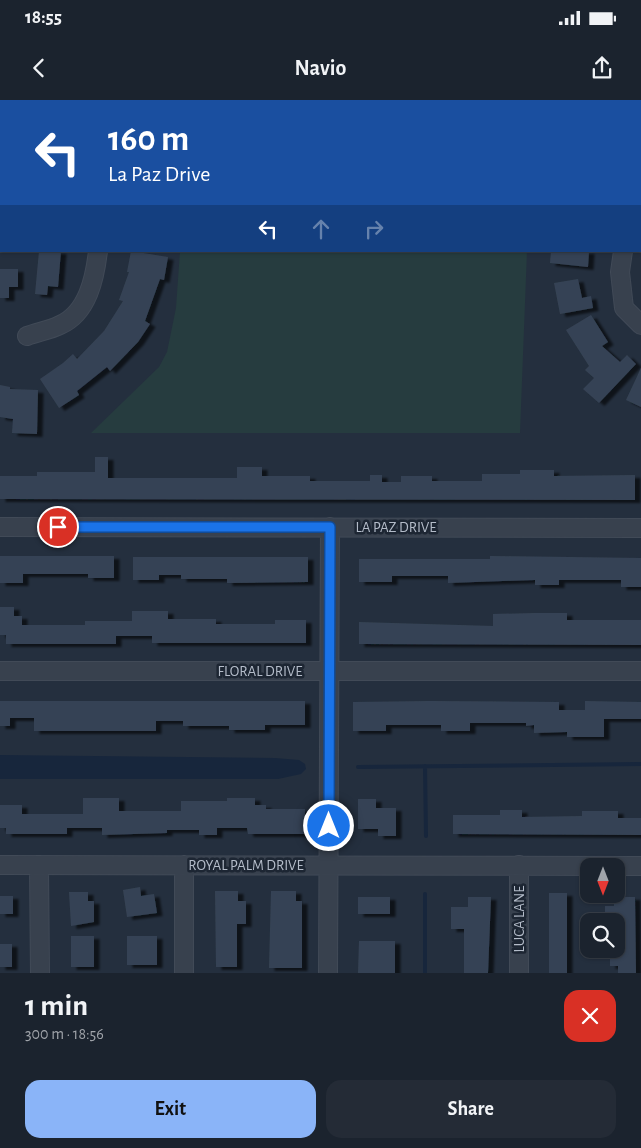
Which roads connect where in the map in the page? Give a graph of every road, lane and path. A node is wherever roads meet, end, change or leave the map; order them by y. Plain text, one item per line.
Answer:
1 (98, 252) edge
2 (623, 252) edge
3 (641, 325) edge
4 (27, 336) dead end
5 (0, 526) edge
6 (330, 527) junction
7 (641, 528) edge
8 (0, 671) edge
9 (330, 671) junction
10 (641, 671) edge
11 (0, 865) edge
12 (39, 865) junction
13 (184, 865) junction
14 (329, 865) junction
15 (519, 865) junction
16 (641, 866) edge
17 (40, 973) edge
18 (184, 973) edge
19 (328, 973) edge
20 (519, 973) edge

1 - 4 street
2 - 3 street
5 - 6 street, LA PAZ DRIVE
6 - 7 street, LA PAZ DRIVE
6 - 9 street
8 - 9 street, FLORAL DRIVE
9 - 10 street, FLORAL DRIVE
9 - 14 street
11 - 12 street, ROYAL PALM DRIVE
12 - 13 street, ROYAL PALM DRIVE
12 - 17 street
13 - 14 street, ROYAL PALM DRIVE
13 - 18 street
14 - 15 street, ROYAL PALM DRIVE
14 - 19 street
15 - 16 street, ROYAL PALM DRIVE
15 - 20 street, LUCA LANE

